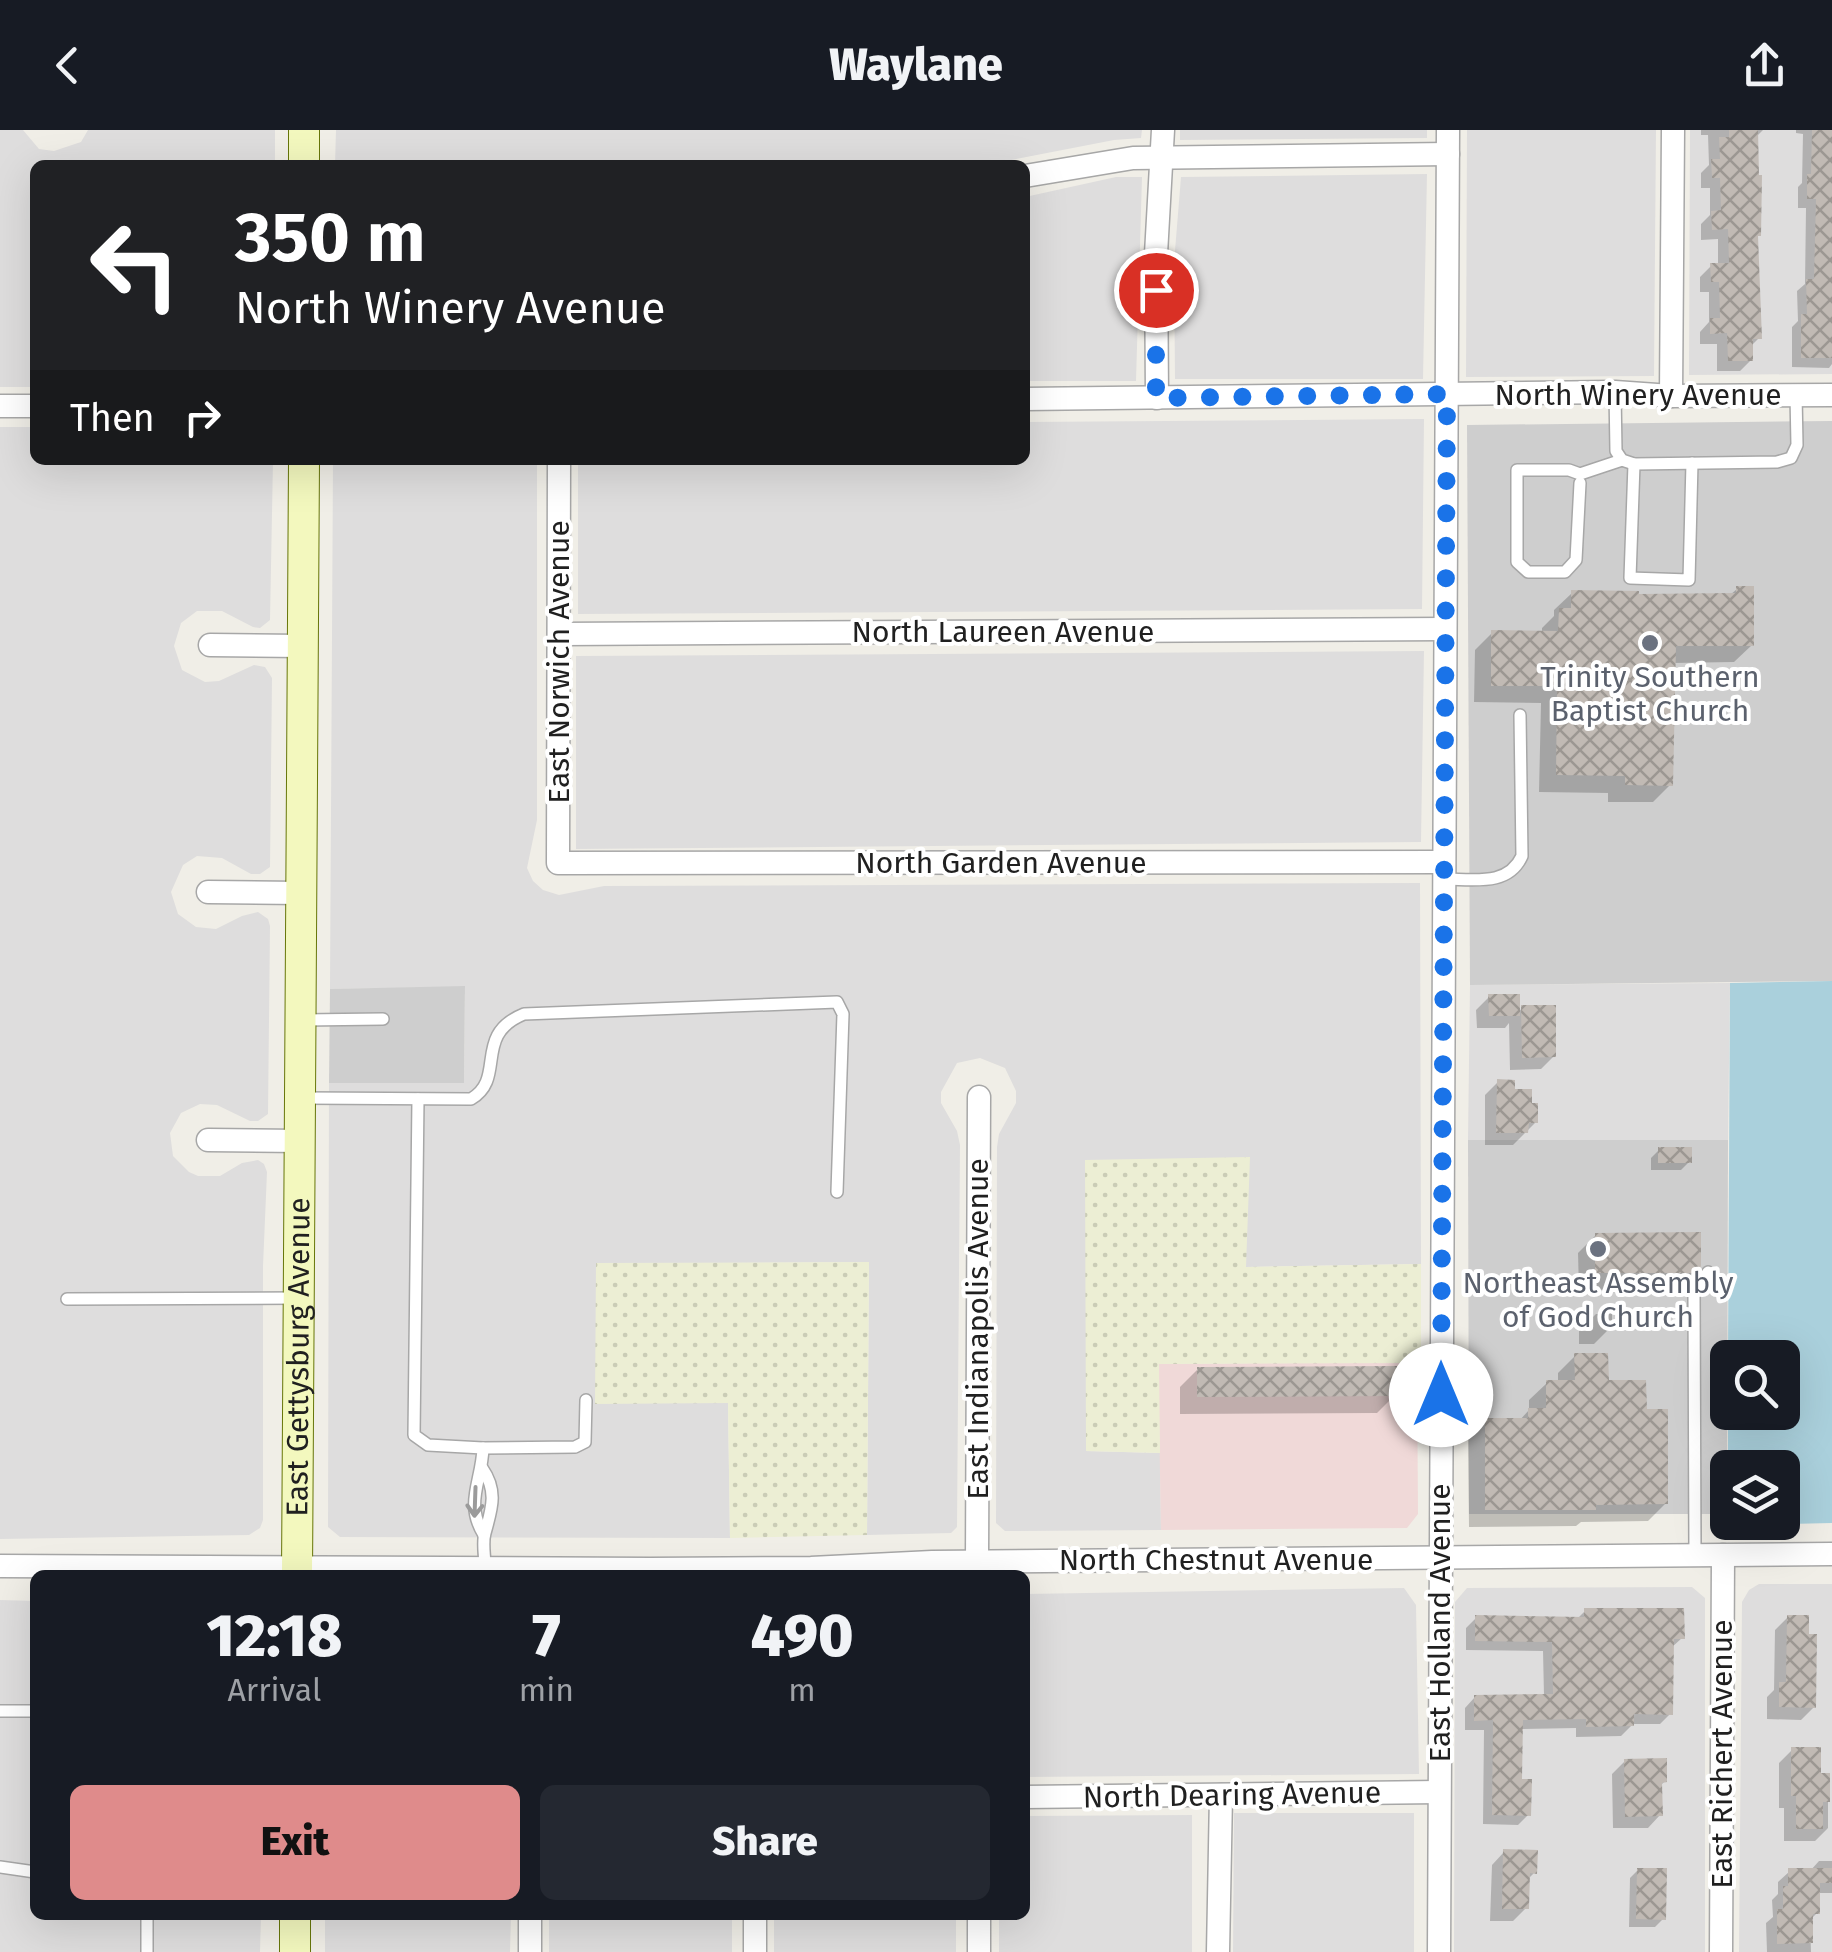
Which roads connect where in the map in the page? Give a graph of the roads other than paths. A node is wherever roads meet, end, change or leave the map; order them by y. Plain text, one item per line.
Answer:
1 (304, 130) edge
2 (1163, 130) edge
3 (1673, 130) edge
4 (1448, 142) edge
5 (1162, 156) junction
6 (304, 160) edge
7 (1030, 175) edge
8 (1615, 392) junction
9 (1447, 394) junction
10 (1796, 395) junction
11 (1832, 395) edge
12 (1671, 396) junction
13 (1156, 398) junction
14 (1030, 400) edge
15 (0, 406) edge
16 (30, 406) edge
17 (1628, 462) junction
18 (1692, 463) junction
19 (304, 465) edge
20 (559, 465) edge
21 (1580, 483) dead end
22 (1445, 630) junction
23 (561, 634) junction
24 (210, 645) dead end
25 (302, 646) junction
26 (1520, 715) dead end
27 (558, 864) joint
28 (1443, 871) junction
29 (208, 892) dead end
30 (301, 893) junction
31 (382, 1019) dead end
32 (300, 1020) junction
33 (979, 1097) dead end
34 (300, 1098) junction
35 (418, 1099) junction
36 (208, 1140) dead end
37 (299, 1141) junction
38 (837, 1192) dead end
39 (1708, 1272) dead end
40 (299, 1298) junction
41 (67, 1299) dead end
42 (586, 1400) dead end
43 (483, 1448) junction
44 (1832, 1554) edge
45 (1696, 1555) junction
46 (1722, 1555) junction
47 (1440, 1558) junction
48 (976, 1562) junction
49 (0, 1566) edge
50 (485, 1567) junction
51 (115, 1570) edge
52 (297, 1570) edge
53 (372, 1570) edge
54 (648, 1570) edge
55 (801, 1570) edge
56 (30, 1710) edge
57 (0, 1711) edge
58 (1440, 1792) junction
59 (1220, 1795) junction
60 (1030, 1796) edge
61 (0, 1868) edge
62 (30, 1871) edge
63 (147, 1920) edge
64 (295, 1920) edge
65 (530, 1920) edge
66 (755, 1920) edge
67 (979, 1920) edge
68 (147, 1952) edge
69 (295, 1952) edge
70 (530, 1952) edge
71 (755, 1952) edge
72 (979, 1952) edge
73 (1218, 1952) edge
74 (1439, 1952) edge
75 (1721, 1952) edge

1 - 6 street
2 - 5 street
3 - 12 street
4 - 5 street
4 - 9 street, East Holland Avenue
5 - 7 street
5 - 13 street
8 - 9 street, North Winery Avenue
8 - 12 street, North Winery Avenue
8 - 17 lane
9 - 13 street, North Winery Avenue
9 - 22 street, East Holland Avenue
10 - 11 street, North Winery Avenue
10 - 12 street, North Winery Avenue
10 - 18 lane
13 - 14 street, North Winery Avenue
15 - 16 street
17 - 18 lane
17 - 18 lane
17 - 21 lane
19 - 25 street, East Gettysburg Avenue
20 - 23 street, East Norwich Avenue
22 - 23 street, North Laureen Avenue
22 - 28 street, East Holland Avenue
23 - 27 street, East Norwich Avenue
24 - 25 street
25 - 30 street, East Gettysburg Avenue
26 - 28 lane
27 - 28 street, North Garden Avenue
28 - 47 street, East Holland Avenue
29 - 30 street
30 - 32 street, East Gettysburg Avenue
31 - 32 lane
32 - 34 street, East Gettysburg Avenue
33 - 48 street, East Indianapolis Avenue
34 - 35 lane
34 - 37 street, East Gettysburg Avenue
35 - 38 lane
35 - 43 lane
36 - 37 street
37 - 40 street, East Gettysburg Avenue
39 - 45 lane
40 - 41 lane
40 - 52 street, East Gettysburg Avenue
42 - 43 lane
43 - 50 lane
44 - 46 street, North Chestnut Avenue
45 - 46 street, North Chestnut Avenue
45 - 47 street, North Chestnut Avenue
46 - 75 street, East Richert Avenue
47 - 48 street, North Chestnut Avenue
47 - 58 street, East Holland Avenue
48 - 55 street, North Chestnut Avenue
49 - 51 street, North Chestnut Avenue
50 - 53 street, North Chestnut Avenue
50 - 54 street, North Chestnut Avenue
56 - 57 lane
58 - 59 street, North Dearing Avenue
58 - 74 street, East Holland Avenue
59 - 60 street, North Dearing Avenue
59 - 73 street
61 - 62 lane
63 - 68 lane
64 - 69 street
65 - 70 street
66 - 71 street
67 - 72 street

